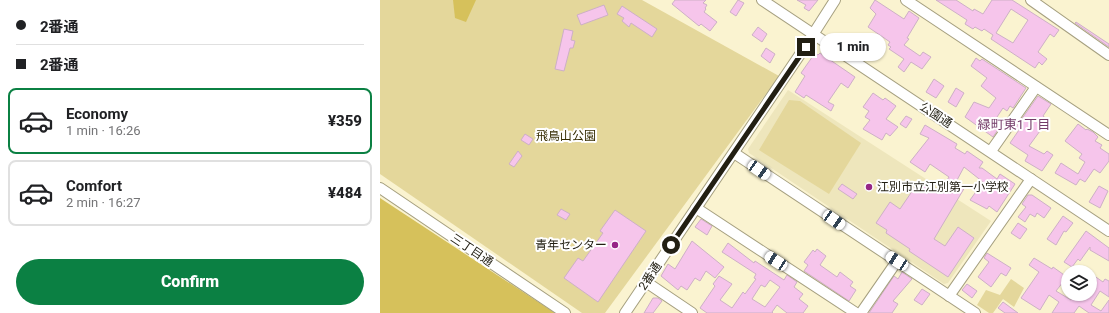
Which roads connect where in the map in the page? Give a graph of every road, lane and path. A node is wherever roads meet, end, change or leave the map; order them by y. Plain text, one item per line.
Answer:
1 (762, 0) edge
2 (835, 0) edge
3 (906, 0) edge
4 (1031, 0) edge
5 (813, 35) junction
6 (1109, 55) edge
7 (1036, 87) junction
8 (1109, 136) edge
9 (991, 152) junction
10 (734, 153) junction
11 (1031, 179) junction
12 (380, 188) edge
13 (696, 208) junction
14 (1109, 231) edge
15 (897, 261) junction
16 (646, 282) junction
17 (949, 296) junction
18 (565, 313) edge
19 (625, 313) edge
20 (692, 313) edge
21 (856, 313) edge
22 (861, 313) edge
23 (975, 313) edge

1 - 5 street, 公園通
2 - 5 street, 2番通
3 - 7 street
4 - 6 street
5 - 9 street, 公園通
5 - 10 street, 2番通
7 - 8 street
7 - 9 street
9 - 11 street, 公園通
10 - 13 street, 2番通
10 - 15 street
11 - 14 street, 公園通
11 - 17 street
12 - 18 street, 三丁目通
13 - 16 street, 2番通
13 - 21 street
15 - 17 street
15 - 22 street
16 - 19 street, 2番通
16 - 20 street
17 - 23 street

